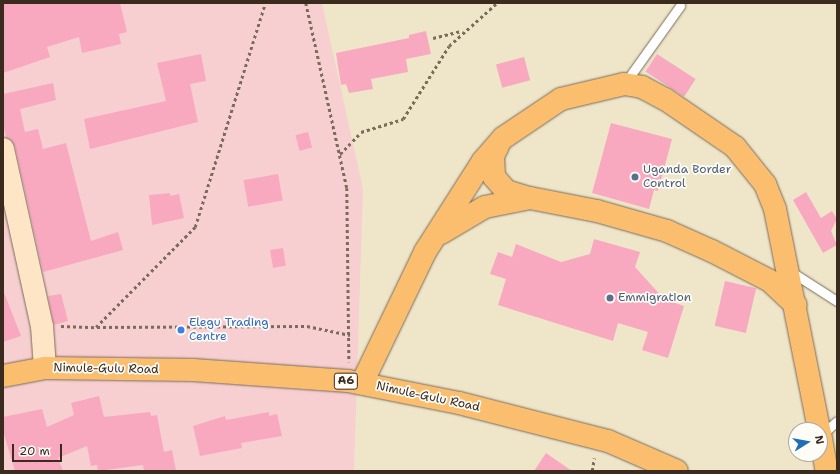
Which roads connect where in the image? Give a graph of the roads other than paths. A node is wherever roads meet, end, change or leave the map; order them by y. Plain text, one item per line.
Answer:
1 (680, 6) dead end
2 (624, 84) junction
3 (503, 138) junction
4 (3, 149) edge
5 (530, 198) junction
6 (433, 238) junction
7 (789, 270) junction
8 (770, 281) junction
9 (837, 301) edge
10 (796, 305) junction
11 (45, 368) junction
12 (3, 376) edge
13 (355, 382) junction
14 (837, 421) edge
15 (818, 422) edge
16 (828, 428) edge
17 (676, 471) edge

1 - 2 lane
2 - 3 main road
2 - 7 main road
3 - 5 main road
3 - 6 main road
4 - 11 street
5 - 6 main road
5 - 8 main road
6 - 13 main road
7 - 8 main road
7 - 9 lane
7 - 10 main road
8 - 10 main road
10 - 15 main road
11 - 12 main road, Nimule-Gulu Road / A6
11 - 13 main road, Nimule-Gulu Road / A6
13 - 17 main road, Nimule-Gulu Road / A6
14 - 16 lane

